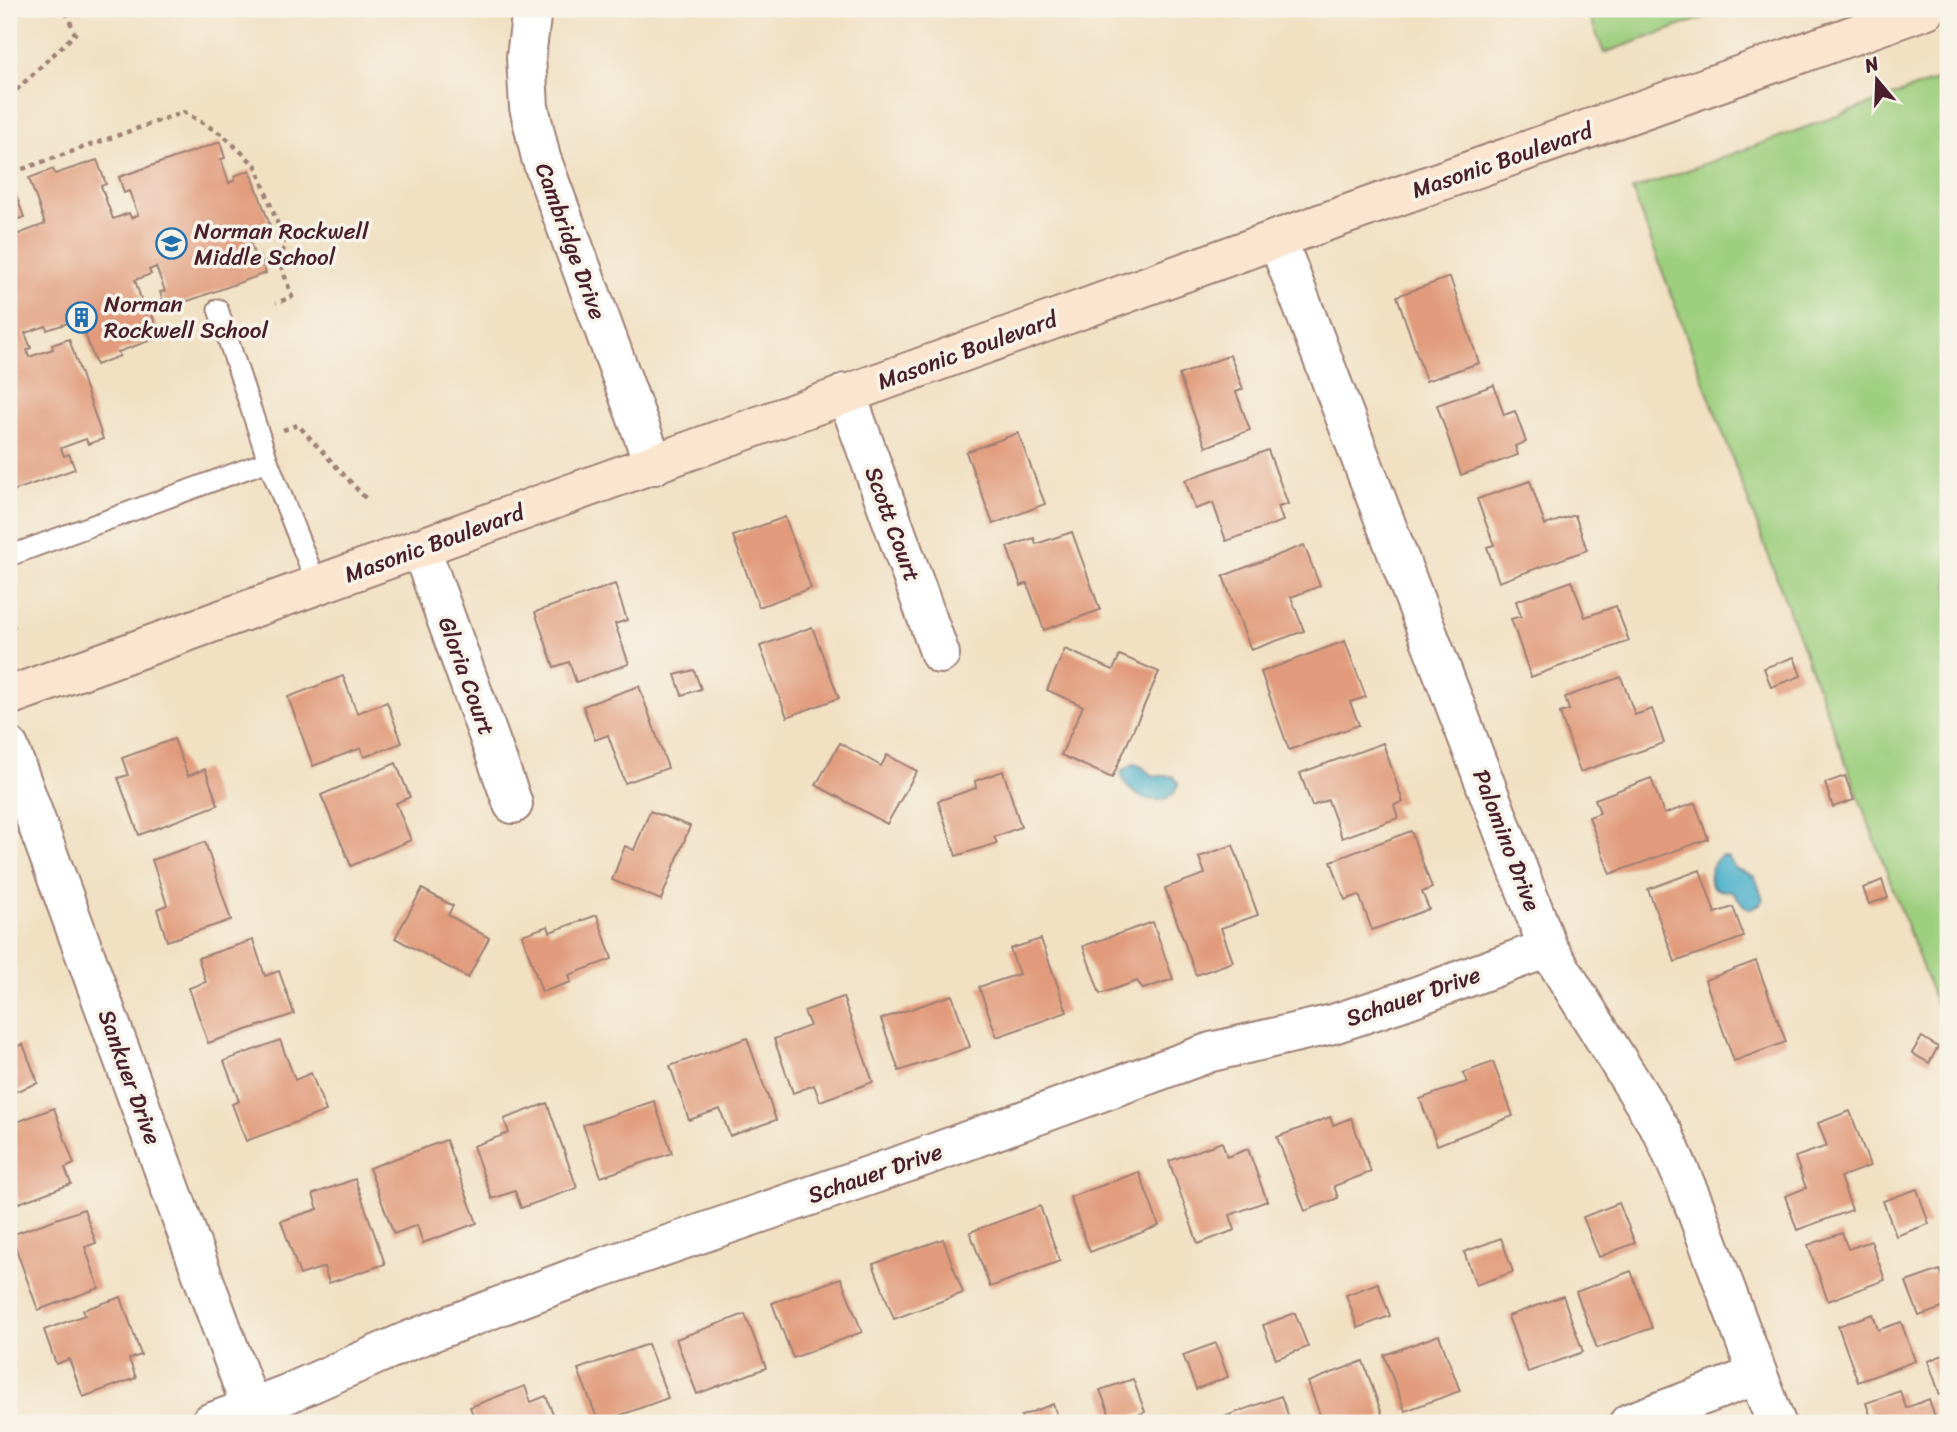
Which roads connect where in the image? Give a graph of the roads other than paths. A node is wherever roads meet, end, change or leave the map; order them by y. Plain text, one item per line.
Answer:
1 (532, 9) edge
2 (1927, 9) edge
3 (1277, 239) junction
4 (218, 309) dead end
5 (846, 393) junction
6 (268, 461) junction
7 (654, 465) junction
8 (421, 549) junction
9 (9, 556) edge
10 (317, 585) junction
11 (940, 654) dead end
12 (9, 696) edge
13 (9, 747) edge
14 (513, 804) dead end
15 (1548, 948) junction
16 (1757, 1375) junction
17 (251, 1408) junction
18 (210, 1423) edge
19 (1629, 1423) edge
20 (1776, 1423) edge

1 - 7 street, Cambridge Drive
2 - 3 street, Masonic Boulevard
3 - 5 street, Masonic Boulevard
3 - 15 street, Palomino Drive
4 - 6 lane
5 - 7 street, Masonic Boulevard
5 - 11 street, Scott Court
6 - 9 lane
6 - 10 lane
7 - 8 street, Masonic Boulevard
8 - 10 street, Masonic Boulevard
8 - 14 street, Gloria Court
10 - 12 street, Masonic Boulevard
13 - 17 street, Sankuer Drive
15 - 16 street, Palomino Drive
15 - 17 street, Schauer Drive
16 - 19 street
16 - 20 street, Palomino Drive
17 - 18 street, Schauer Drive

